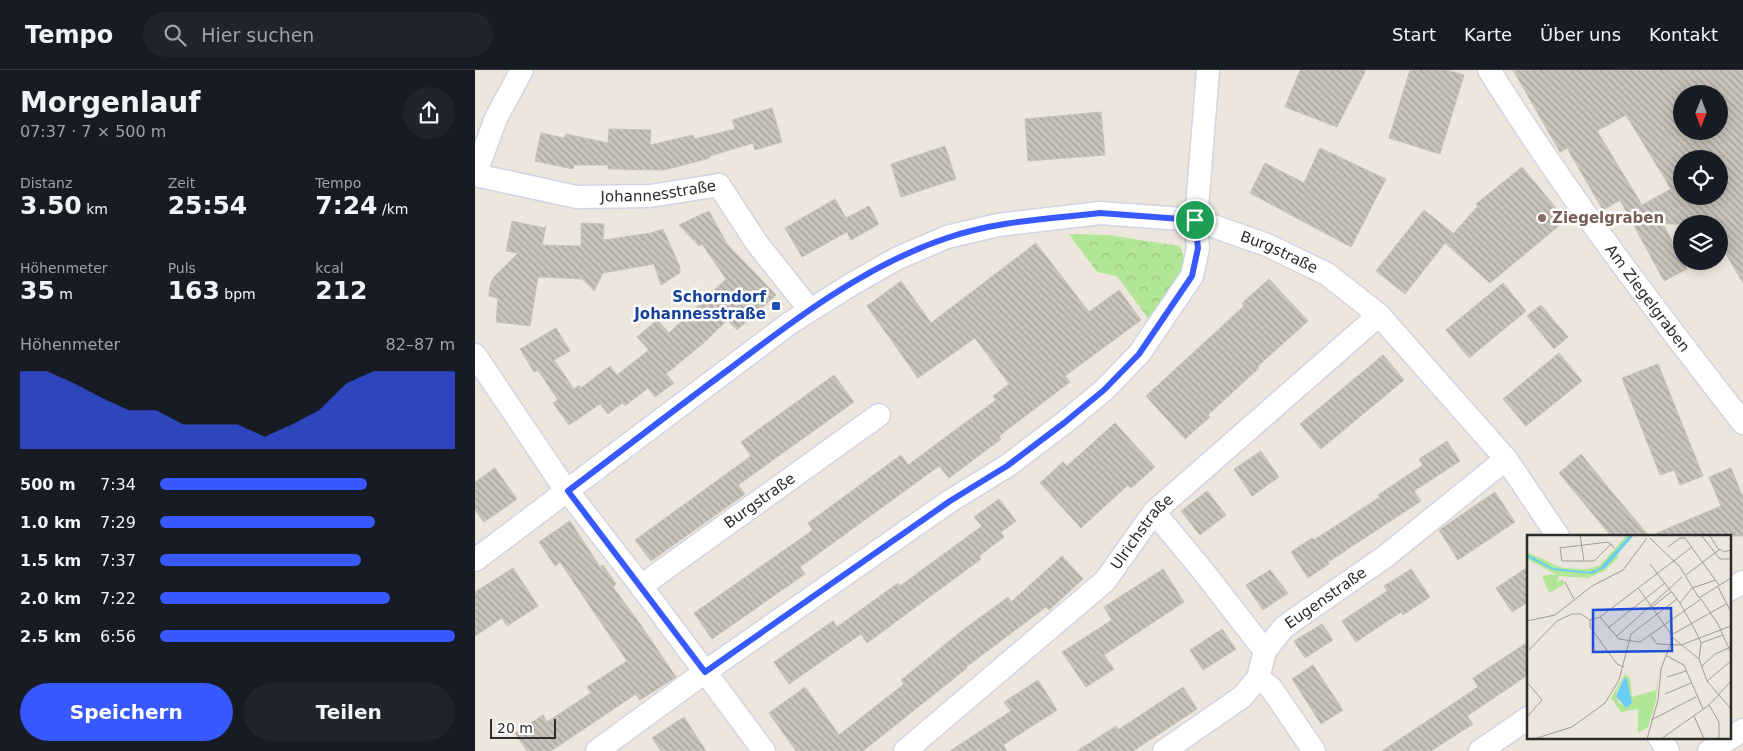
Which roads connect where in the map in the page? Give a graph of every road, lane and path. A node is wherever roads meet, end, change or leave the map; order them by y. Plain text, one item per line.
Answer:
1 (522, 70) edge
2 (1208, 70) edge
3 (1489, 70) edge
4 (475, 175) edge
5 (1195, 220) junction
6 (810, 310) junction
7 (1379, 315) junction
8 (475, 355) edge
9 (879, 415) dead end
10 (1743, 423) edge
11 (1506, 459) junction
12 (568, 491) junction
13 (1154, 512) junction
14 (1557, 535) edge
15 (475, 560) edge
16 (1743, 582) edge
17 (641, 586) junction
18 (1731, 589) edge
19 (1265, 651) junction
20 (705, 672) junction
21 (1258, 678) junction
22 (1527, 719) edge
23 (1743, 730) edge
24 (1731, 737) edge
25 (1660, 738) edge
26 (1730, 738) edge
27 (597, 751) edge
28 (763, 751) edge
29 (905, 751) edge
30 (1164, 751) edge
31 (1314, 751) edge
32 (1480, 751) edge
33 (1669, 751) edge
34 (1709, 751) edge

1 - 4 street, Johannesstraße
2 - 5 street
3 - 10 street, Am Ziegelgraben
4 - 6 street, Johannesstraße
5 - 6 street, Burgstraße
5 - 7 street, Burgstraße
5 - 20 street
6 - 12 street, Burgstraße
7 - 11 street, Burgstraße
7 - 13 street, Ulrichstraße
8 - 12 street
9 - 17 street, Burgstraße
11 - 14 street, Burgstraße
11 - 19 street, Eugenstraße
12 - 15 street, Burgstraße
12 - 17 street
13 - 19 street
13 - 29 street, Ulrichstraße
16 - 18 street
17 - 20 street
19 - 21 street, Eugenstraße
20 - 27 street
20 - 28 street
21 - 30 street, Eugenstraße
21 - 31 street
22 - 32 street
23 - 24 street
25 - 33 street
26 - 34 street

